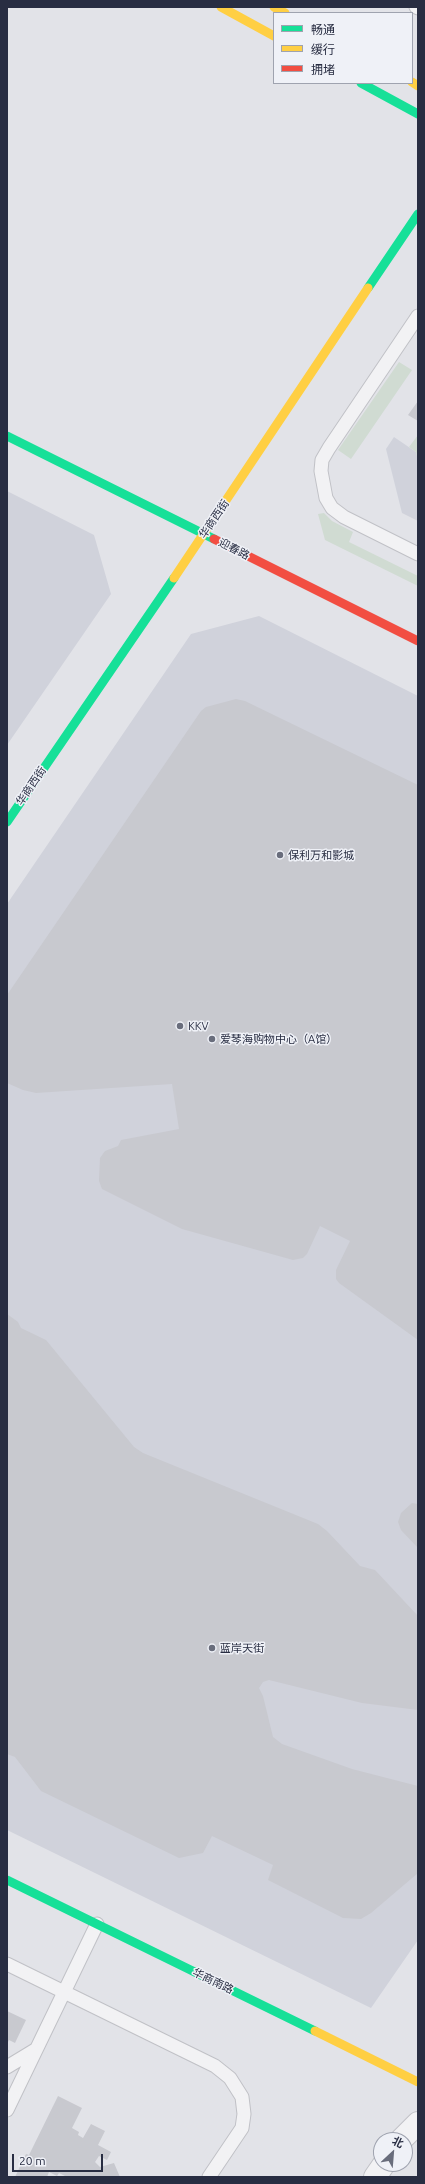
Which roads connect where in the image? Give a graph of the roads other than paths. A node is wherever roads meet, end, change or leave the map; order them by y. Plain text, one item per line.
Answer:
1 (221, 7) edge
2 (274, 7) edge
3 (283, 12) edge
4 (273, 35) edge
5 (363, 84) edge
6 (418, 114) edge
7 (418, 214) edge
8 (418, 316) edge
9 (7, 436) edge
10 (204, 534) junction
11 (418, 554) edge
12 (418, 641) edge
13 (7, 822) edge
14 (7, 1880) edge
15 (97, 1924) junction
16 (7, 1964) edge
17 (64, 1992) junction
18 (37, 2049) junction
19 (7, 2067) edge
20 (418, 2082) edge
21 (7, 2110) edge
22 (418, 2123) edge
23 (409, 2132) edge
24 (209, 2177) edge

1 - 4 street
2 - 3 street
5 - 6 street
7 - 10 street, 华商西街
8 - 11 lane
9 - 10 street, 迎春路
10 - 12 street, 迎春路
10 - 13 street, 华商西街
14 - 15 street, 华商南路
15 - 17 lane
15 - 20 street, 华商南路
16 - 17 lane
17 - 18 lane
17 - 24 lane
18 - 19 lane
18 - 21 lane
22 - 23 street

